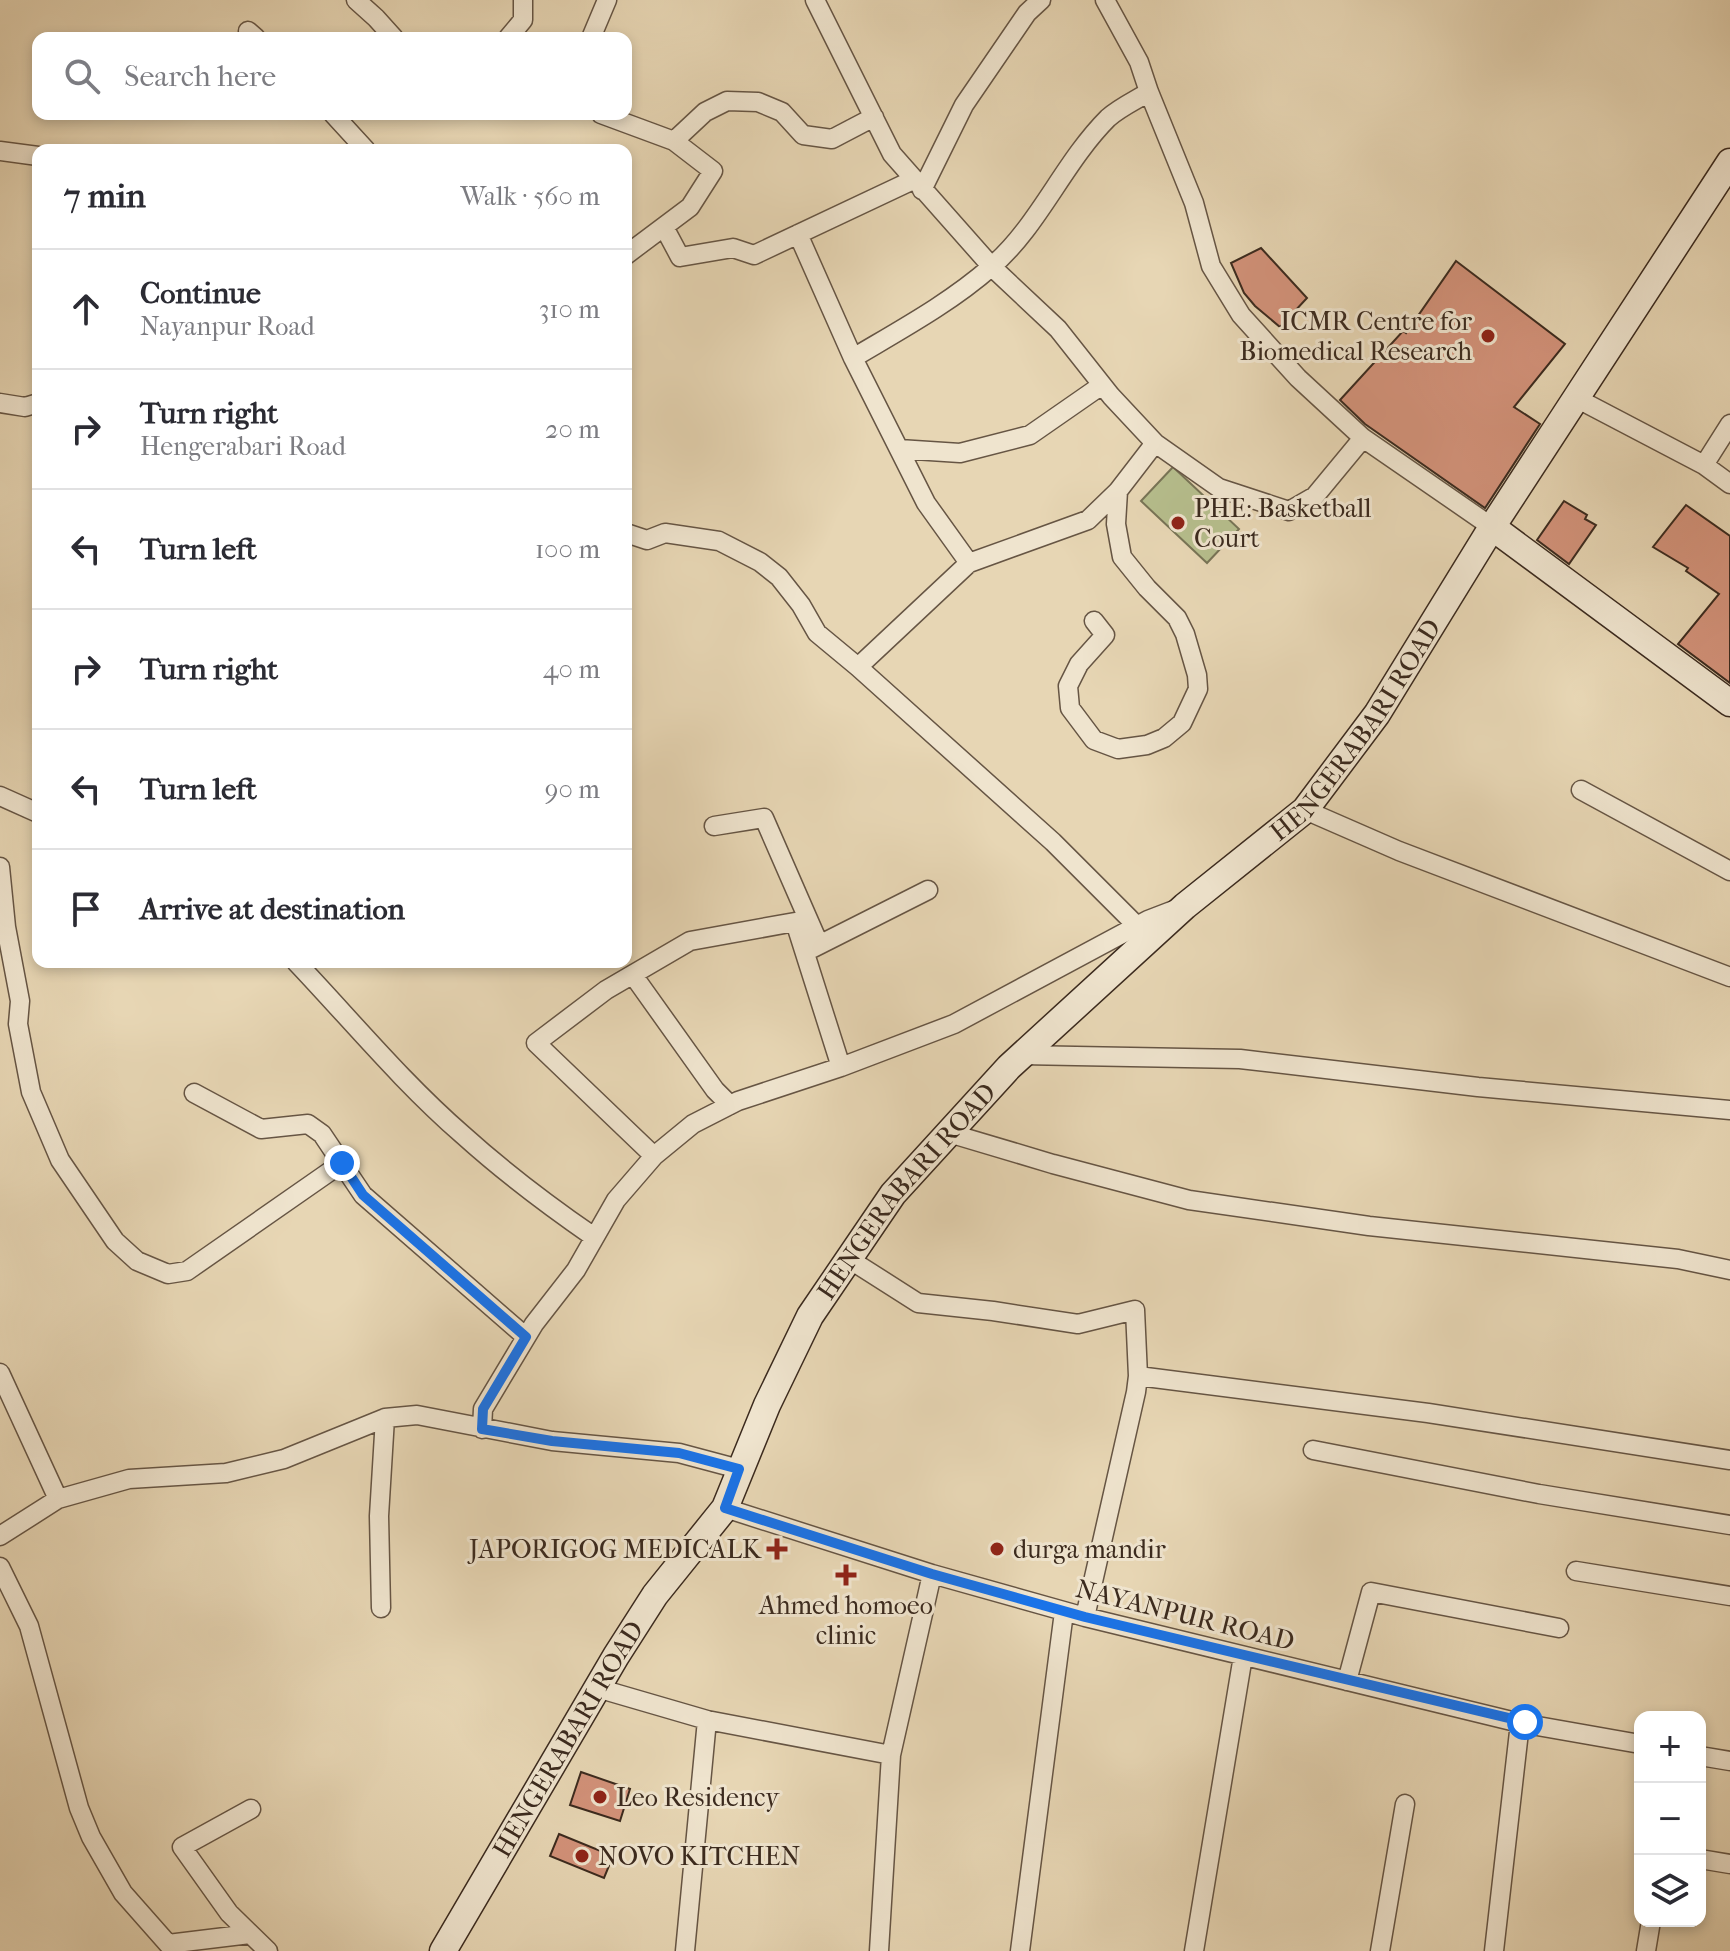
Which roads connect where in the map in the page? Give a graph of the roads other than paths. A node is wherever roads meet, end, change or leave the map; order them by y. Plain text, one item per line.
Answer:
1 (356, 0) edge
2 (523, 0) edge
3 (607, 0) edge
4 (815, 0) edge
5 (1041, 0) edge
6 (1105, 0) edge
7 (1022, 7) edge
8 (389, 32) edge
9 (513, 32) edge
10 (594, 32) edge
11 (1149, 92) junction
12 (874, 117) junction
13 (338, 120) edge
14 (617, 120) edge
15 (674, 141) junction
16 (360, 144) edge
17 (0, 151) edge
18 (32, 155) edge
19 (1729, 165) edge
20 (918, 185) junction
21 (664, 227) junction
22 (798, 234) junction
23 (632, 251) edge
24 (992, 267) junction
25 (853, 358) junction
26 (1102, 385) junction
27 (1576, 398) junction
28 (0, 403) edge
29 (32, 405) edge
30 (1730, 424) edge
31 (1363, 438) junction
32 (1155, 443) junction
33 (899, 449) junction
34 (1704, 465) junction
35 (1730, 484) edge
36 (1118, 491) junction
37 (1492, 527) junction
38 (632, 535) edge
39 (969, 563) junction
40 (1094, 621) dead end
41 (858, 667) junction
42 (1730, 703) edge
43 (1581, 790) dead end
44 (0, 796) edge
45 (32, 810) edge
46 (1305, 810) junction
47 (714, 826) dead end
48 (0, 867) edge
49 (1730, 871) edge
50 (928, 890) dead end
51 (1185, 906) junction
52 (1137, 926) junction
53 (812, 948) junction
54 (302, 968) edge
55 (633, 975) junction
56 (1730, 977) edge
57 (1021, 1055) junction
58 (841, 1067) junction
59 (194, 1093) dead end
60 (730, 1105) junction
61 (1730, 1110) edge
62 (949, 1133) junction
63 (654, 1156) junction
64 (342, 1163) junction
65 (594, 1237) junction
66 (849, 1259) junction
67 (1730, 1270) edge
68 (526, 1337) junction
69 (0, 1373) edge
70 (1138, 1376) junction
71 (385, 1418) junction
72 (482, 1429) junction
73 (1313, 1450) dead end
74 (1730, 1460) edge
75 (739, 1469) junction
76 (58, 1499) junction
77 (725, 1508) junction
78 (1730, 1525) edge
79 (0, 1536) edge
80 (0, 1567) edge
81 (1576, 1571) dead end
82 (932, 1574) junction
83 (1730, 1596) edge
84 (381, 1608) dead end
85 (1064, 1612) junction
86 (1085, 1617) junction
87 (1559, 1628) dead end
88 (1243, 1656) junction
89 (1347, 1681) junction
90 (597, 1688) junction
91 (707, 1720) junction
92 (1520, 1723) junction
93 (1634, 1743) edge
94 (891, 1755) junction
95 (1706, 1757) edge
96 (1730, 1761) edge
97 (1405, 1804) dead end
98 (251, 1809) dead end
99 (1706, 1860) edge
100 (1730, 1864) edge
101 (1650, 1927) edge
102 (250, 1934) junction
103 (444, 1950) edge
104 (268, 1951) edge
105 (685, 1951) edge
106 (879, 1951) edge
107 (1020, 1951) edge
108 (1194, 1951) edge
109 (1380, 1951) edge
110 (1494, 1951) edge
111 (1646, 1951) edge

1 - 8 street
2 - 9 street
3 - 10 street
4 - 12 street
5 - 7 street
6 - 11 street
7 - 20 street
11 - 24 street
11 - 31 street
12 - 15 street
12 - 20 street
13 - 16 street
14 - 15 street
15 - 21 street
17 - 18 street
19 - 27 main road, HENGERABARI ROAD
20 - 22 street
20 - 24 street
21 - 22 street
21 - 23 street
22 - 25 street
24 - 25 street
24 - 26 street
25 - 33 street
26 - 32 street
26 - 33 street
27 - 34 street
27 - 37 main road, HENGERABARI ROAD
28 - 29 street
30 - 34 street
31 - 32 street
31 - 37 street
32 - 36 street
33 - 39 street
34 - 35 street
36 - 39 street
36 - 40 street
37 - 42 main road
37 - 46 main road, HENGERABARI ROAD
38 - 41 street
39 - 41 street
41 - 52 street
43 - 49 street
44 - 45 street
46 - 51 main road, HENGERABARI ROAD
46 - 56 street
47 - 53 street
48 - 64 street
50 - 53 street
51 - 52 street
51 - 57 main road, HENGERABARI ROAD
52 - 58 street
53 - 55 street
53 - 58 street
54 - 65 street
55 - 60 street
55 - 63 street
57 - 61 street
57 - 62 main road, HENGERABARI ROAD
58 - 60 street
59 - 64 street
60 - 63 street
62 - 66 main road, HENGERABARI ROAD
62 - 67 street
63 - 65 street
64 - 68 street
65 - 68 street
66 - 70 street
66 - 75 main road, HENGERABARI ROAD
68 - 72 street
69 - 76 street
70 - 74 street
70 - 86 street
71 - 72 street
71 - 76 street
71 - 84 street
72 - 75 street
73 - 78 street
75 - 77 main road, HENGERABARI ROAD
76 - 79 street
77 - 82 street, NAYANPUR ROAD
77 - 90 main road, HENGERABARI ROAD
80 - 102 street
81 - 83 street
82 - 85 street, NAYANPUR ROAD
82 - 94 street
85 - 86 street, NAYANPUR ROAD
85 - 107 street
86 - 88 street, NAYANPUR ROAD
87 - 89 street
88 - 89 street, NAYANPUR ROAD
88 - 108 street
89 - 92 street, NAYANPUR ROAD
90 - 91 street
90 - 103 main road, HENGERABARI ROAD
91 - 94 street
91 - 105 street
92 - 93 street, NAYANPUR ROAD
92 - 110 street
94 - 106 street
95 - 96 street
97 - 109 street
98 - 102 street
99 - 100 street
101 - 111 street
102 - 104 street

